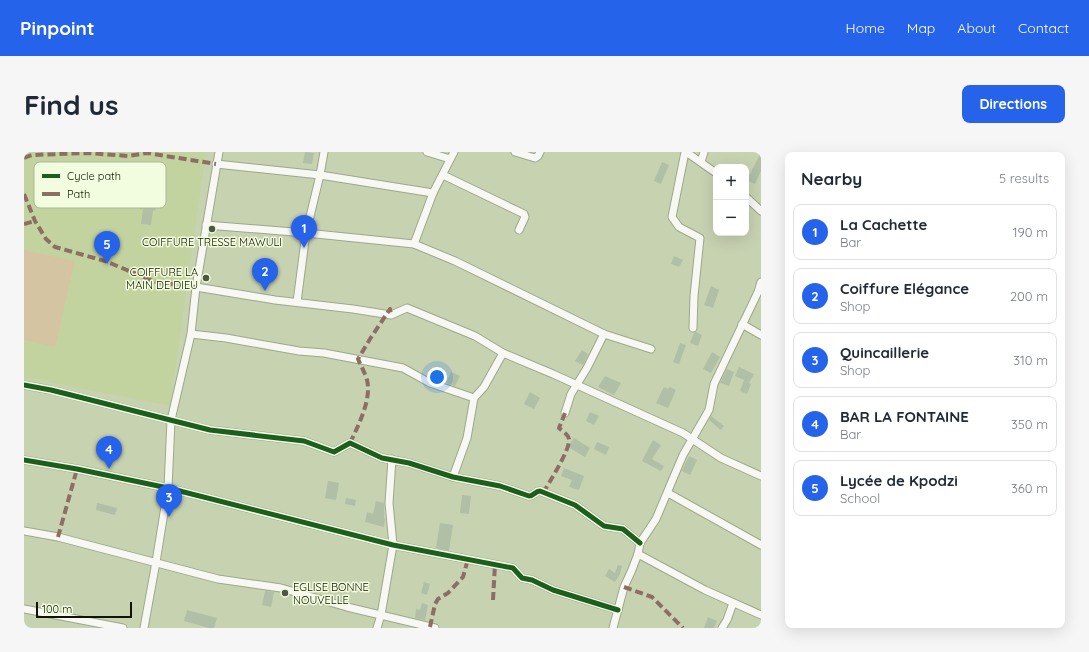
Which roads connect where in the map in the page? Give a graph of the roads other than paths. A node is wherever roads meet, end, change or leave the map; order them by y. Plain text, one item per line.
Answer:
1 (219, 152) edge
2 (324, 152) edge
3 (427, 152) edge
4 (515, 152) edge
5 (540, 152) edge
6 (685, 152) edge
7 (704, 152) edge
8 (452, 155) edge
9 (701, 162) junction
10 (216, 164) junction
11 (713, 171) edge
12 (320, 175) junction
13 (443, 175) junction
14 (433, 193) junction
15 (749, 200) edge
16 (761, 211) edge
17 (206, 225) junction
18 (519, 230) dead end
19 (306, 233) junction
20 (414, 244) junction
21 (761, 282) edge
22 (196, 287) junction
23 (297, 302) junction
24 (742, 324) junction
25 (692, 328) dead end
26 (192, 334) junction
27 (604, 334) junction
28 (761, 335) edge
29 (651, 349) dead end
30 (503, 353) junction
31 (24, 385) edge
32 (577, 386) junction
33 (474, 398) junction
34 (565, 413) dead end
35 (171, 420) junction
36 (693, 440) junction
37 (392, 459) junction
38 (24, 460) edge
39 (761, 476) edge
40 (453, 477) junction
41 (168, 488) junction
42 (668, 493) junction
43 (24, 531) edge
44 (640, 543) junction
45 (393, 545) junction
46 (761, 545) edge
47 (638, 554) junction
48 (156, 562) junction
49 (733, 603) junction
50 (24, 609) edge
51 (618, 610) junction
52 (381, 615) junction
53 (761, 615) edge
54 (123, 628) edge
55 (144, 628) edge
56 (377, 628) edge
57 (435, 628) edge
58 (613, 628) edge
59 (722, 628) edge

1 - 10 street
2 - 12 street
3 - 8 street
4 - 5 street
6 - 9 street
6 - 25 street
7 - 9 street
8 - 13 street
9 - 11 street
10 - 12 street
10 - 17 street
12 - 14 street
12 - 19 street
13 - 14 street
13 - 18 street
14 - 20 street
15 - 16 street
17 - 19 street
17 - 22 street
19 - 20 street
19 - 23 street
20 - 27 street
21 - 24 street
22 - 23 street
22 - 26 street
23 - 30 street
24 - 28 street
24 - 36 street
26 - 33 street
26 - 35 street
27 - 29 street
27 - 32 street
30 - 32 street
30 - 33 street
31 - 35 street
32 - 34 street
32 - 36 street
33 - 40 street
35 - 37 street
35 - 41 street
36 - 39 street
36 - 42 street
37 - 40 street
37 - 45 street
38 - 41 street
40 - 44 street
41 - 45 street
41 - 48 street
42 - 44 street
42 - 46 street
43 - 48 street
44 - 47 street
45 - 51 street
45 - 52 street
47 - 49 street
47 - 51 street
48 - 52 street
48 - 55 street
49 - 53 street
49 - 59 street
50 - 54 street
51 - 58 street
52 - 56 street
52 - 57 street

